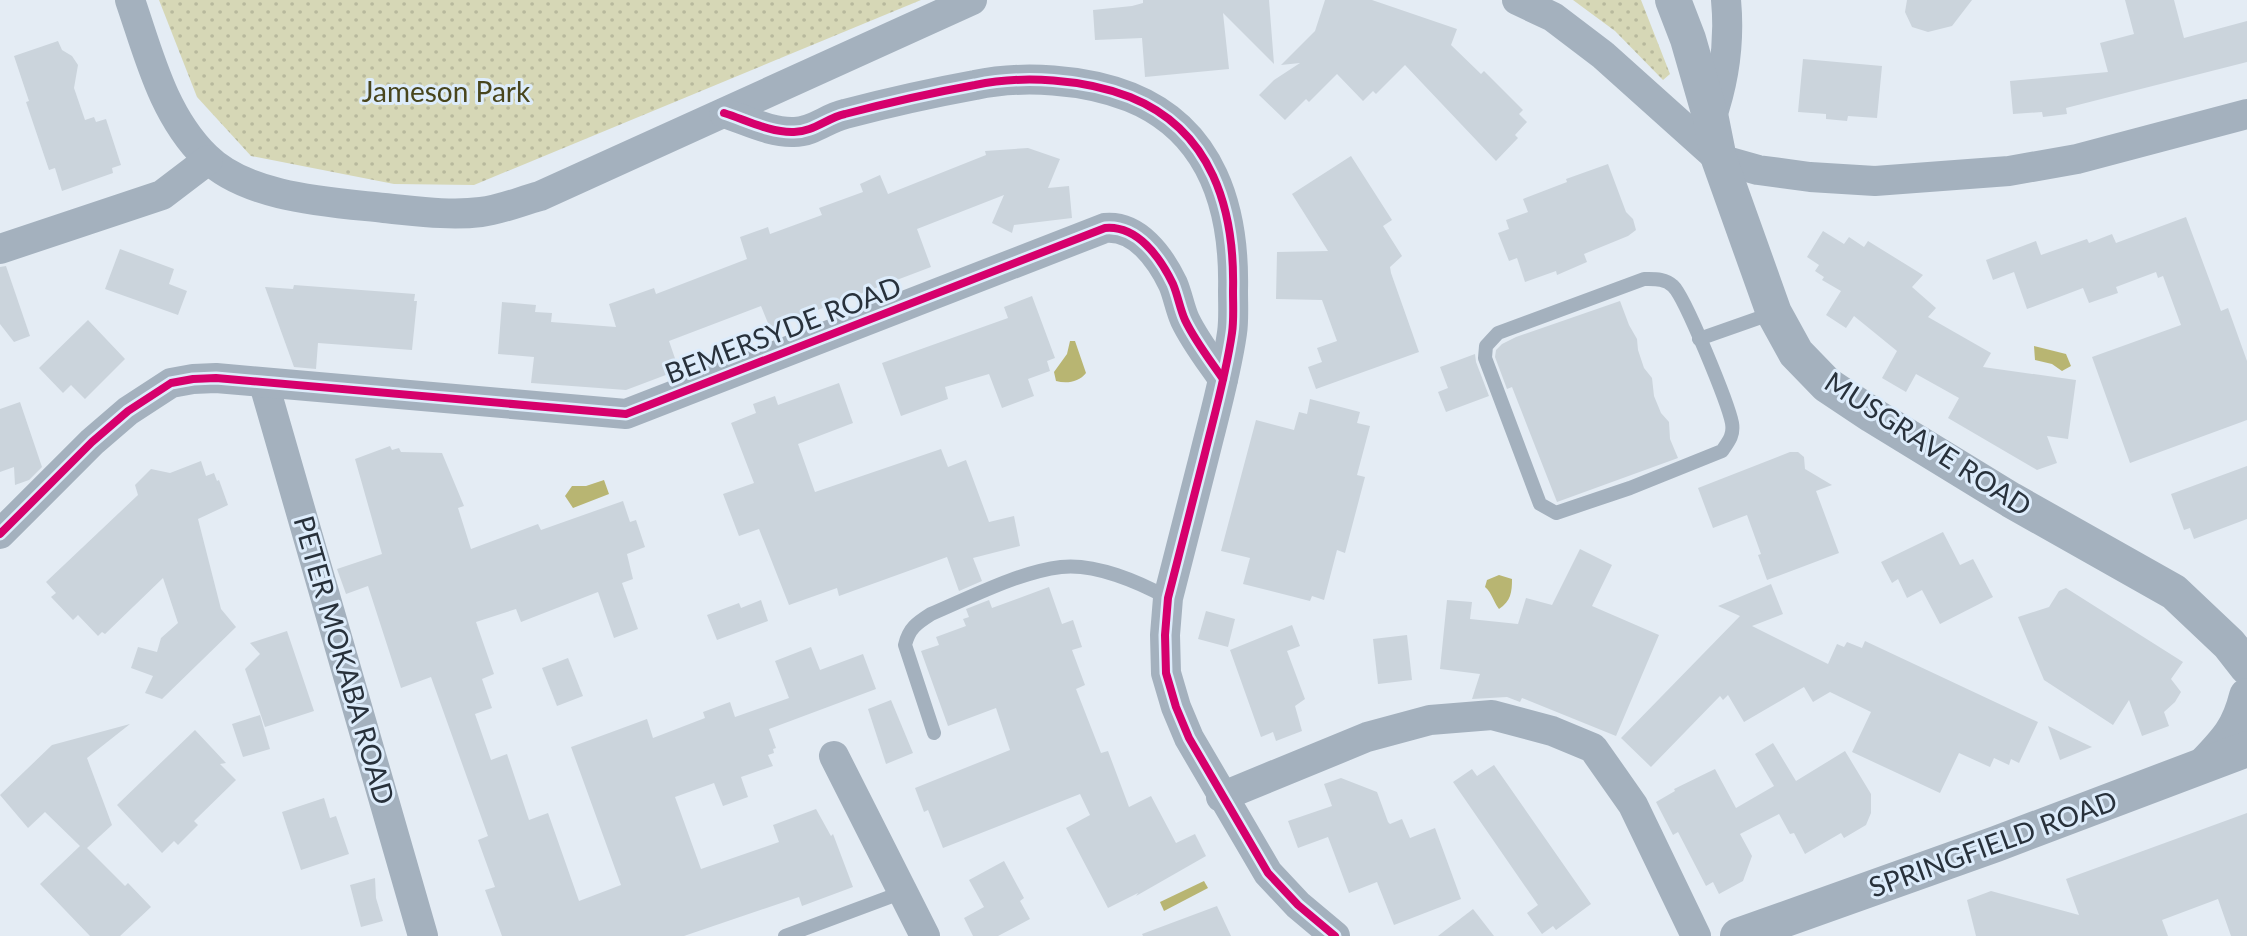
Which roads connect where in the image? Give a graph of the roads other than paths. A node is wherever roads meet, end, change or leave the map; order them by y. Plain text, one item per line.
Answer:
1 (130, 0) edge
2 (972, 0) edge
3 (1517, 0) edge
4 (1673, 0) edge
5 (1726, 0) edge
6 (777, 89) junction
7 (724, 113) junction
8 (2247, 114) edge
9 (840, 115) junction
10 (1711, 119) junction
11 (1719, 159) junction
12 (208, 160) junction
13 (0, 249) edge
14 (1774, 313) junction
15 (1699, 339) junction
16 (1223, 379) junction
17 (264, 384) junction
18 (0, 534) edge
19 (1168, 598) junction
20 (2247, 667) edge
21 (2247, 696) edge
22 (934, 733) dead end
23 (2247, 749) edge
24 (834, 756) dead end
25 (2202, 767) junction
26 (1221, 797) junction
27 (903, 892) junction
28 (423, 936) edge
29 (785, 936) edge
30 (925, 936) edge
31 (1335, 936) edge
32 (1696, 936) edge
33 (1738, 936) edge

1 - 12 street
2 - 6 street
3 - 11 street
4 - 10 street, MUSGRAVE ROAD
5 - 10 street
6 - 7 street
6 - 9 street
7 - 9 street
7 - 12 street
8 - 11 street
9 - 16 street
10 - 11 street, MUSGRAVE ROAD
11 - 14 street, MUSGRAVE ROAD
12 - 13 street
14 - 15 lane
14 - 20 street, MUSGRAVE ROAD
15 - 15 lane
16 - 17 street, BEMERSYDE ROAD
16 - 19 street
17 - 18 street
17 - 28 street, PETER MOKABA ROAD
19 - 22 lane
19 - 26 street
21 - 25 street
23 - 25 street, SPRINGFIELD ROAD
24 - 27 street
25 - 33 street, SPRINGFIELD ROAD
26 - 31 street
26 - 32 street
27 - 29 lane
27 - 30 street

